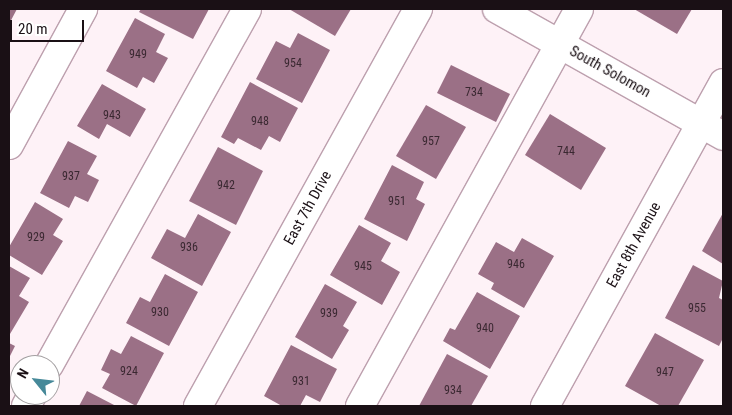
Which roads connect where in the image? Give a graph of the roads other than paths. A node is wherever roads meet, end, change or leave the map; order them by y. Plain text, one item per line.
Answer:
1 (83, 9) edge
2 (247, 9) edge
3 (418, 9) edge
4 (497, 9) edge
5 (580, 9) edge
6 (560, 44) junction
7 (723, 84) edge
8 (712, 130) edge
9 (9, 145) edge
10 (55, 355) edge
11 (198, 406) edge
12 (360, 406) edge
13 (545, 406) edge

1 - 9 street
2 - 10 street
3 - 11 street, East 7th Drive
4 - 6 street, South Solomon
5 - 6 street
6 - 8 street, South Solomon
6 - 12 street
7 - 8 street, East 8th Avenue
8 - 13 street, East 8th Avenue

